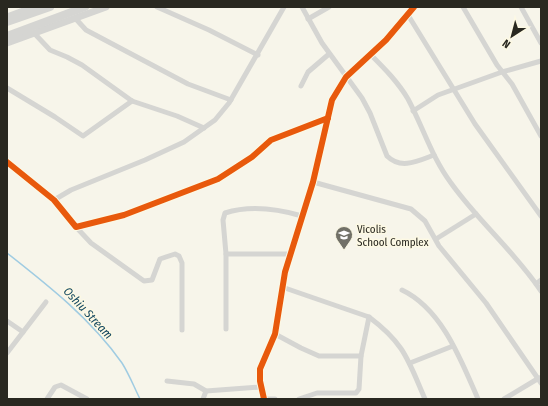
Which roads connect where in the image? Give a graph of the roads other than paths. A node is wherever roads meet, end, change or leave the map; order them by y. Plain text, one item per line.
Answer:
1 (34, 7) edge
2 (50, 7) edge
3 (85, 7) edge
4 (106, 7) edge
5 (157, 7) edge
6 (284, 7) edge
7 (302, 7) edge
8 (329, 7) edge
9 (414, 7) edge
10 (463, 7) edge
11 (521, 7) edge
12 (408, 15) junction
13 (7, 17) edge
14 (75, 18) junction
15 (308, 19) junction
16 (7, 22) edge
17 (34, 33) junction
18 (7, 36) edge
19 (7, 43) edge
20 (541, 43) edge
21 (329, 54) junction
22 (258, 55) junction
23 (371, 55) junction
24 (541, 61) edge
25 (502, 72) junction
26 (346, 76) junction
27 (301, 86) dead end
28 (7, 88) edge
29 (454, 90) junction
30 (231, 100) junction
31 (132, 101) junction
32 (413, 111) junction
33 (328, 118) junction
34 (204, 128) junction
35 (541, 136) edge
36 (434, 155) junction
37 (7, 162) edge
38 (313, 182) junction
39 (54, 200) junction
40 (476, 214) junction
41 (302, 216) junction
42 (541, 216) edge
43 (76, 227) junction
44 (436, 239) junction
45 (226, 254) junction
46 (290, 254) junction
47 (541, 280) edge
48 (536, 284) junction
49 (282, 287) junction
50 (402, 290) dead end
51 (541, 291) edge
52 (46, 302) dead end
53 (369, 317) junction
54 (7, 321) edge
55 (226, 329) dead end
56 (182, 330) dead end
57 (23, 332) junction
58 (275, 334) junction
59 (453, 346) junction
60 (7, 353) edge
61 (361, 356) junction
62 (410, 363) junction
63 (540, 380) edge
64 (167, 381) dead end
65 (261, 387) junction
66 (206, 391) junction
67 (507, 398) edge
68 (47, 399) edge
69 (87, 399) edge
70 (203, 399) edge
71 (264, 399) edge
72 (275, 399) edge
73 (300, 399) edge
74 (425, 399) edge
75 (478, 399) edge

1 - 13 street
2 - 16 main road
3 - 18 main road
4 - 14 street
5 - 22 street
6 - 22 street
7 - 15 street
8 - 15 street
9 - 12 street
10 - 25 street
11 - 20 street
12 - 23 street
12 - 29 street
14 - 17 street
14 - 30 street
15 - 21 street
17 - 19 street
17 - 31 street
21 - 26 street
21 - 27 street
22 - 30 street
23 - 26 street
23 - 32 street
24 - 25 street
25 - 29 street
25 - 35 street
26 - 33 street
26 - 36 street
28 - 31 street
29 - 32 street
29 - 42 street
30 - 34 street
31 - 34 street
32 - 36 street
33 - 38 street
33 - 43 street
34 - 39 street
36 - 40 street
37 - 39 street
38 - 41 street
38 - 44 street
39 - 43 street
40 - 44 street
40 - 48 street
41 - 45 street
41 - 46 street
43 - 56 street
44 - 63 street
45 - 46 street
45 - 55 street
46 - 49 street
47 - 48 street
48 - 51 street
49 - 53 street
49 - 58 street
50 - 59 street
52 - 57 street
53 - 61 street
53 - 62 street
54 - 57 street
57 - 60 street
58 - 61 street
58 - 65 street
59 - 62 street
59 - 75 street
61 - 73 street
62 - 74 street
63 - 67 street
64 - 66 street
65 - 66 street
65 - 71 street
66 - 70 street
68 - 69 street
71 - 72 street

